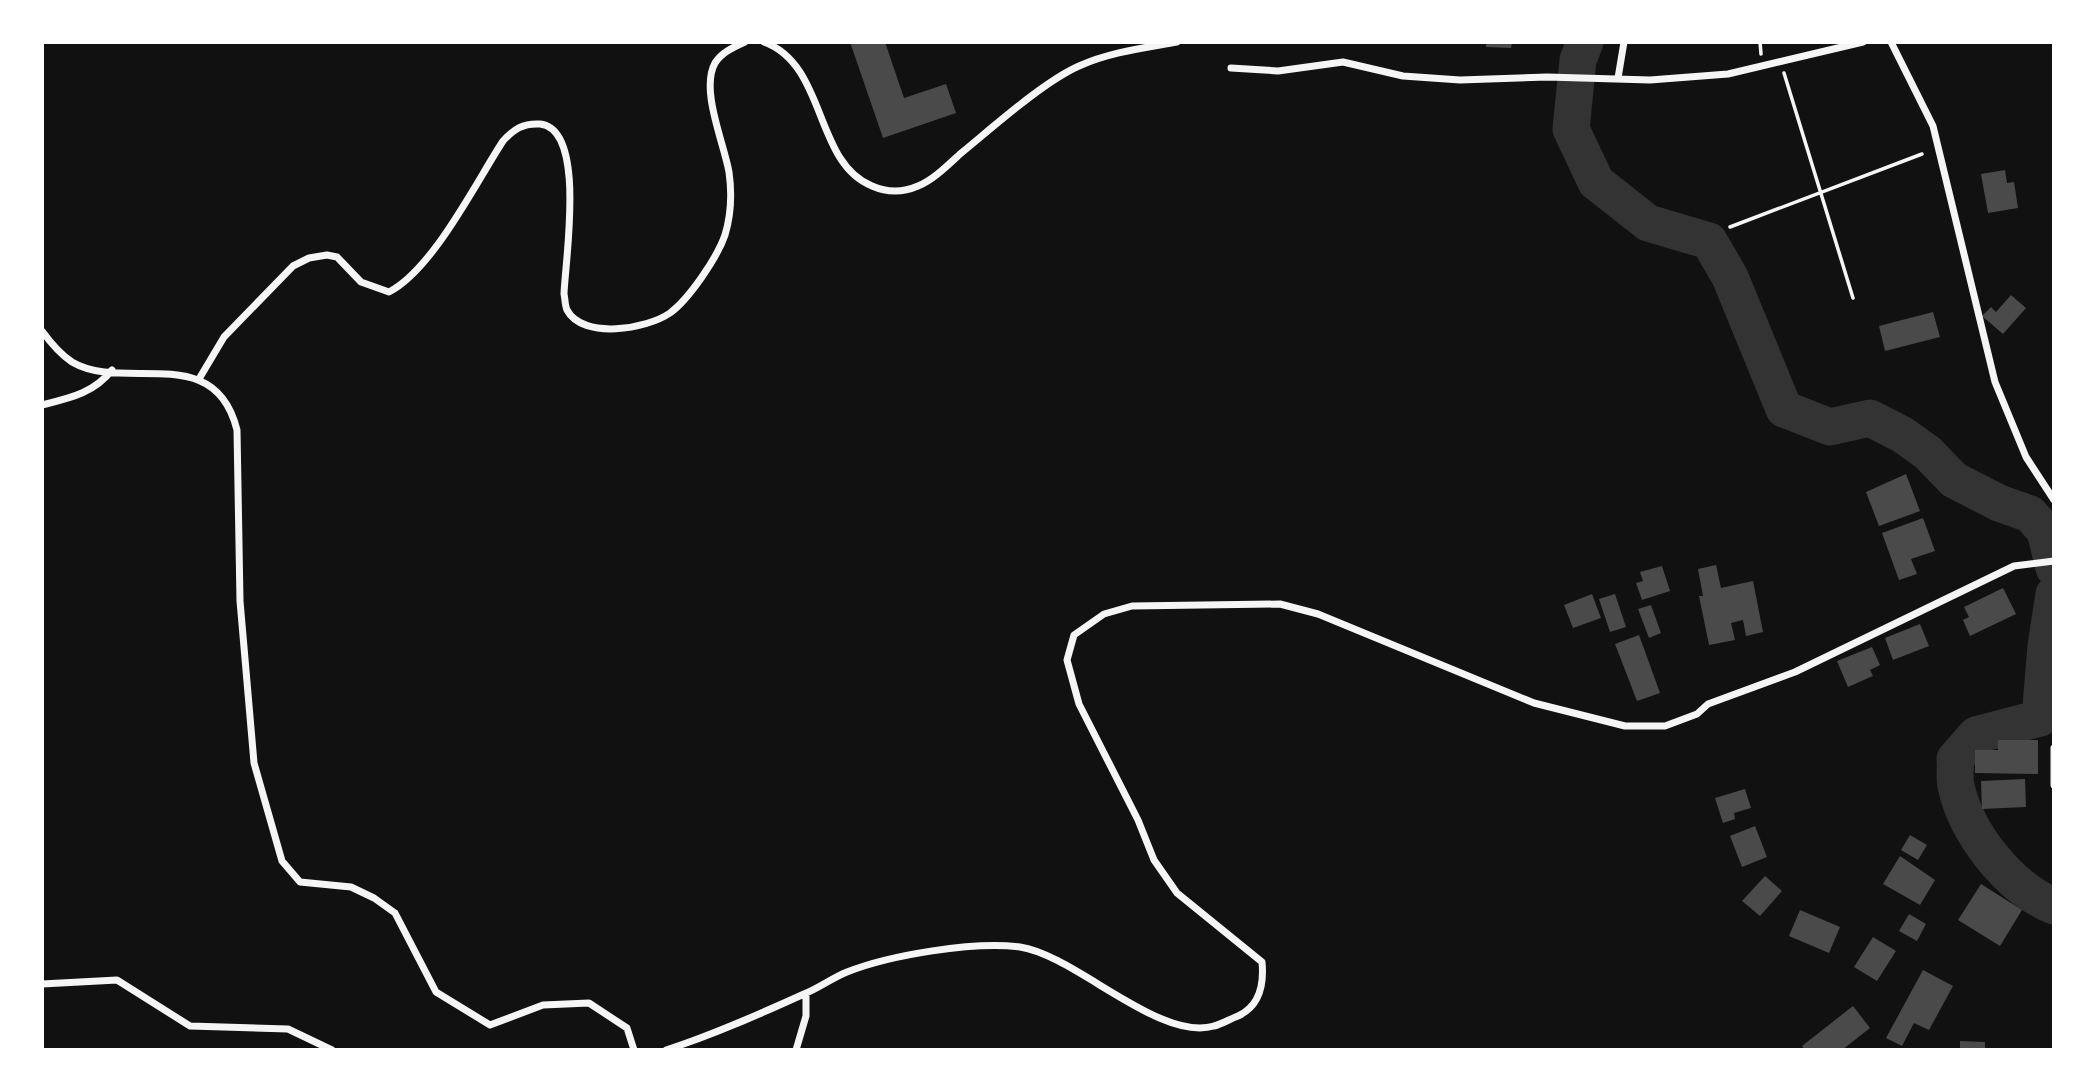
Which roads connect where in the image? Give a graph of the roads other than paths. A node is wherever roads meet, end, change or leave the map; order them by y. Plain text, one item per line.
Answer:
1 (745, 42) edge
2 (764, 42) edge
3 (1177, 42) edge
4 (1625, 42) edge
5 (1863, 42) edge
6 (1891, 42) edge
7 (1231, 68) dead end
8 (1618, 78) junction
9 (42, 331) edge
10 (112, 370) junction
11 (199, 379) junction
12 (42, 405) edge
13 (2054, 500) edge
14 (2054, 561) edge
15 (2054, 748) edge
16 (2054, 785) edge
17 (42, 984) edge
18 (806, 993) junction
19 (332, 1050) edge
20 (634, 1050) edge
21 (666, 1050) edge
22 (796, 1050) edge

1 - 11 street
2 - 3 street
4 - 8 street
5 - 8 street
6 - 13 street
7 - 8 street
9 - 10 street
10 - 11 street
10 - 12 street
11 - 20 street
14 - 18 street
15 - 16 street
17 - 19 street
18 - 21 street
18 - 22 street

